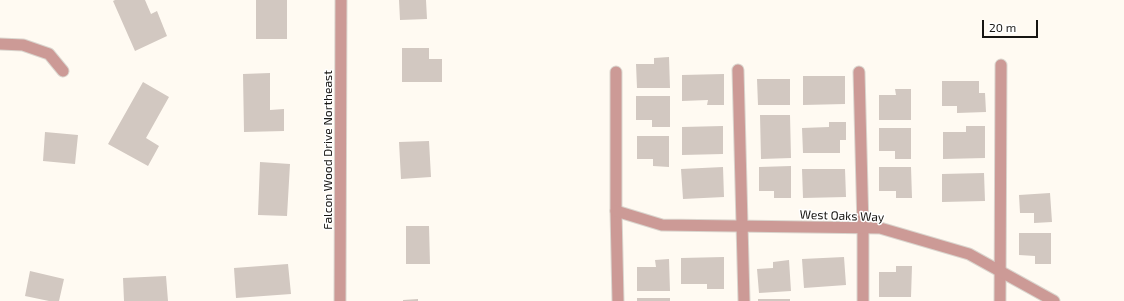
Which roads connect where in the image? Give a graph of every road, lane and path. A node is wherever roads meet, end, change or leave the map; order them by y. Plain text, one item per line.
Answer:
1 (341, 0) edge
2 (0, 44) edge
3 (1001, 65) dead end
4 (738, 70) dead end
5 (63, 71) dead end
6 (616, 72) dead end
7 (860, 72) dead end
8 (616, 211) junction
9 (743, 226) junction
10 (863, 228) junction
11 (1001, 272) junction
12 (340, 301) edge
13 (618, 301) edge
14 (744, 301) edge
15 (863, 301) edge
16 (1000, 301) edge
17 (1054, 301) edge

1 - 12 street, Falcon Wood Drive Northeast
2 - 5 street
3 - 11 street
4 - 9 street
6 - 8 street
7 - 10 street
8 - 9 street, West Oaks Way
8 - 13 street
9 - 10 street, West Oaks Way
9 - 14 street
10 - 11 street, West Oaks Way
10 - 15 street
11 - 16 street
11 - 17 street, West Oaks Way

